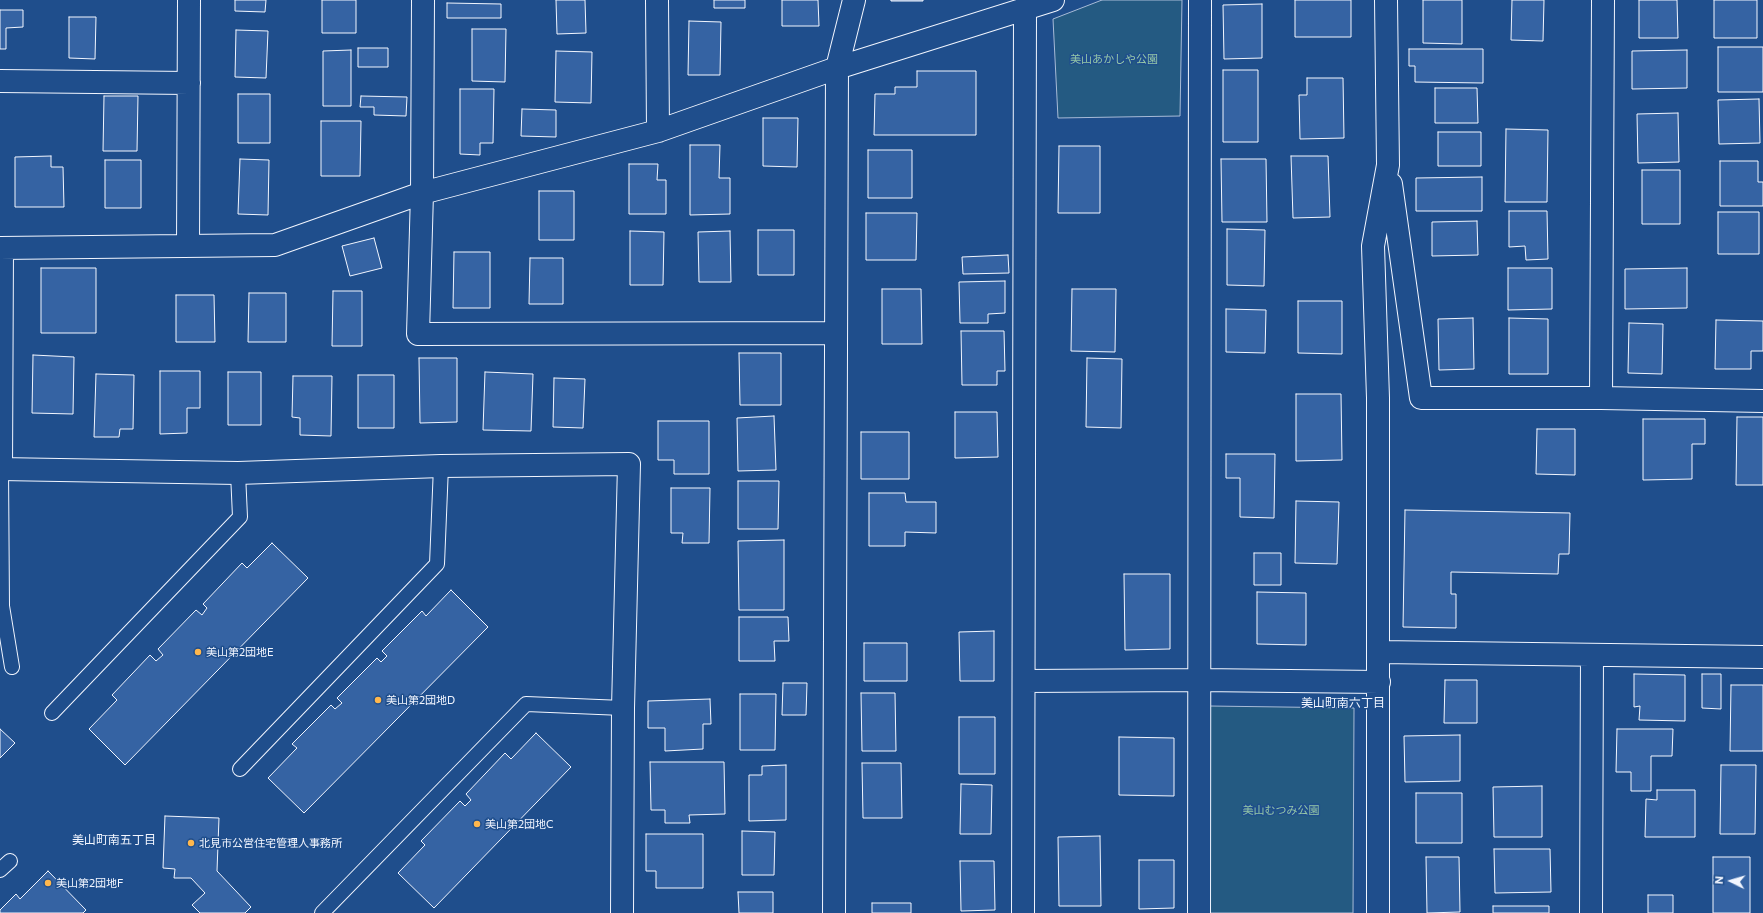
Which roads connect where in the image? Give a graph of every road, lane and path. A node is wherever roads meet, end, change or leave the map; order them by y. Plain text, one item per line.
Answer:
1 (189, 0) edge
2 (423, 0) edge
3 (658, 0) edge
4 (854, 0) edge
5 (1053, 0) edge
6 (1200, 0) edge
7 (1386, 0) edge
8 (1603, 0) edge
9 (1025, 10) junction
10 (838, 68) junction
11 (0, 81) edge
12 (189, 83) junction
13 (658, 131) junction
14 (1388, 165) junction
15 (422, 193) junction
16 (188, 246) junction
17 (1, 248) edge
18 (836, 334) junction
19 (1601, 398) junction
20 (1763, 401) edge
21 (441, 466) junction
22 (1, 469) edge
23 (238, 473) junction
24 (1379, 652) junction
25 (1592, 655) junction
26 (1763, 657) edge
27 (12, 667) dead end
28 (1198, 680) junction
29 (1024, 681) junction
30 (1379, 682) junction
31 (623, 708) junction
32 (52, 713) dead end
33 (240, 769) dead end
34 (10, 860) dead end
35 (0, 870) edge
36 (322, 913) edge
37 (622, 913) edge
38 (834, 913) edge
39 (1023, 913) edge
40 (1198, 913) edge
41 (1378, 913) edge
42 (1591, 913) edge

1 - 12 street
2 - 15 street
3 - 13 street
4 - 10 street
5 - 9 street
6 - 28 street
7 - 14 street
8 - 19 street
9 - 10 street
9 - 29 street
10 - 13 street
10 - 18 street
11 - 12 street
12 - 16 street
13 - 15 street
14 - 19 street
14 - 24 street
15 - 16 street
15 - 18 street
16 - 17 street
17 - 22 street
18 - 38 street
19 - 20 street
21 - 23 street
21 - 31 street
21 - 33 lane
22 - 23 street
22 - 27 lane
23 - 32 lane
24 - 25 street
24 - 30 street
25 - 26 street
25 - 42 street
28 - 29 street
28 - 30 street
28 - 40 street
29 - 39 street
30 - 41 street
31 - 36 lane
31 - 37 street
34 - 35 lane

